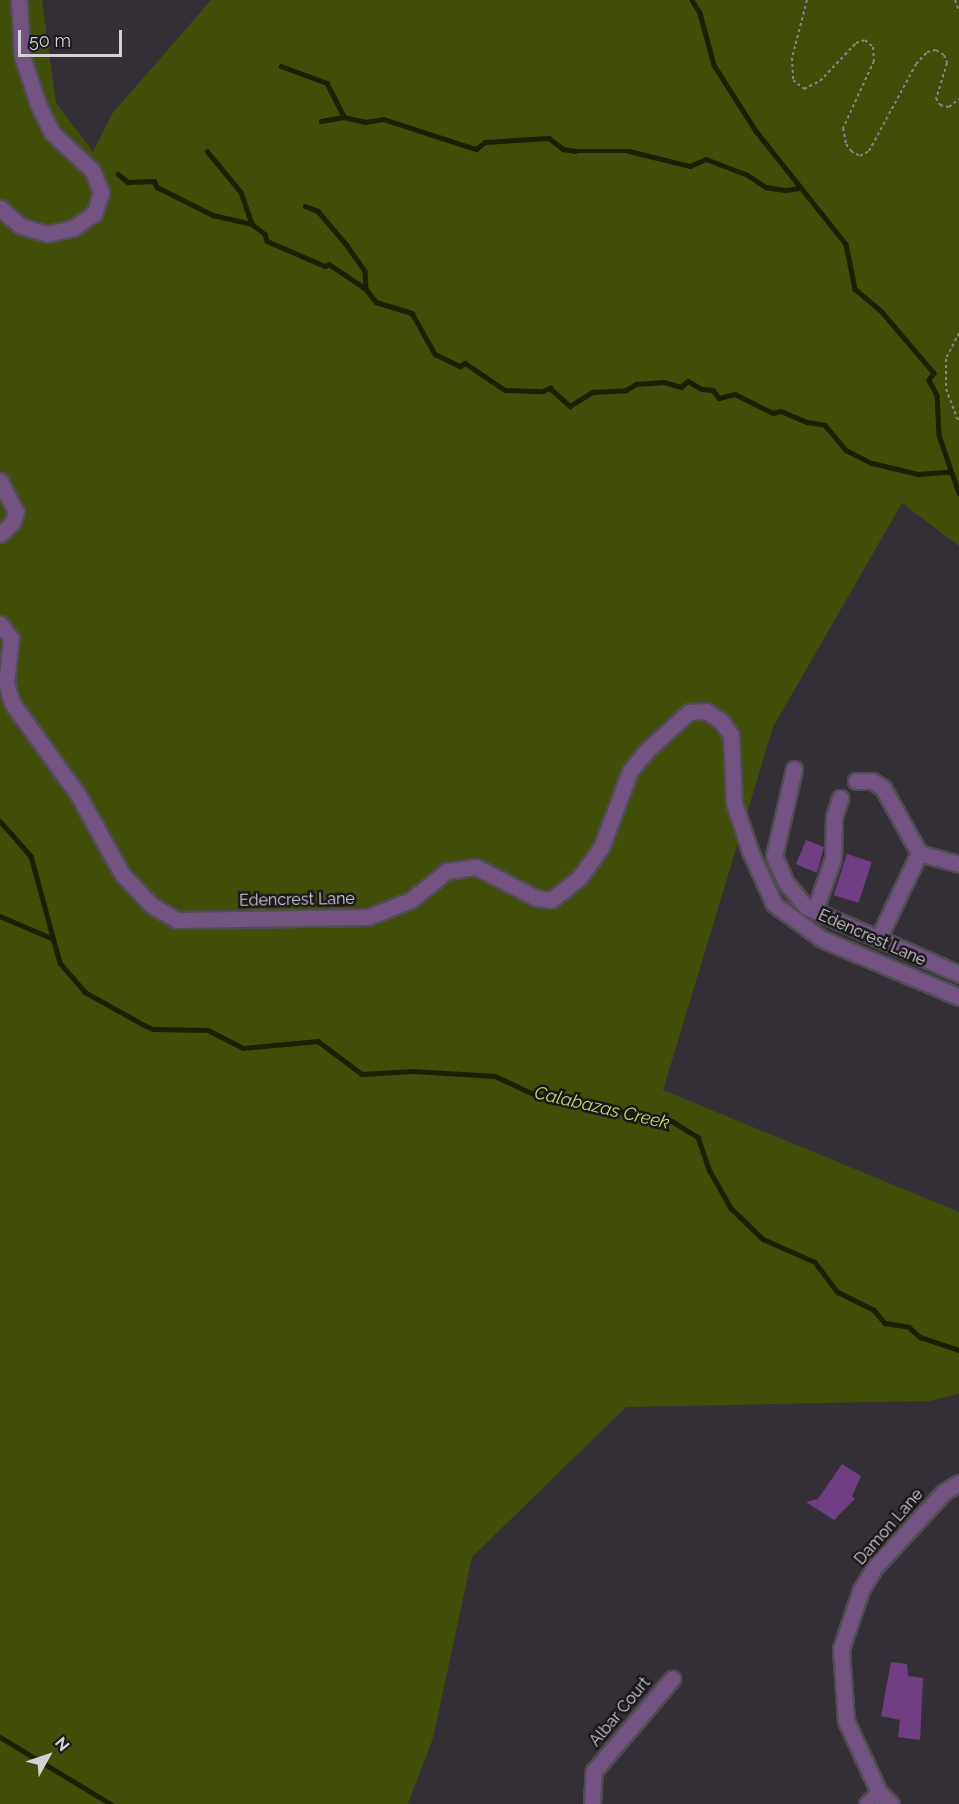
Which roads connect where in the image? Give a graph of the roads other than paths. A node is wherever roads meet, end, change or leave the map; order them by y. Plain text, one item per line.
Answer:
1 (19, 0) edge
2 (0, 208) edge
3 (0, 481) edge
4 (0, 534) edge
5 (0, 624) edge
6 (794, 769) dead end
7 (856, 781) dead end
8 (840, 798) dead end
9 (919, 853) junction
10 (959, 864) edge
11 (815, 910) junction
12 (879, 937) junction
13 (959, 974) edge
14 (959, 997) edge
15 (959, 1483) edge
16 (672, 1679) dead end
17 (879, 1792) junction
18 (592, 1804) edge
19 (867, 1804) edge
20 (891, 1804) edge

1 - 2 street
3 - 4 street
5 - 14 street, Edencrest Lane
6 - 11 street
7 - 9 street
8 - 11 street
9 - 10 street
9 - 12 street
11 - 12 street
12 - 13 street
15 - 17 street, Damon Lane
16 - 18 street, Albar Court
17 - 19 street
17 - 20 street, Damon Lane

